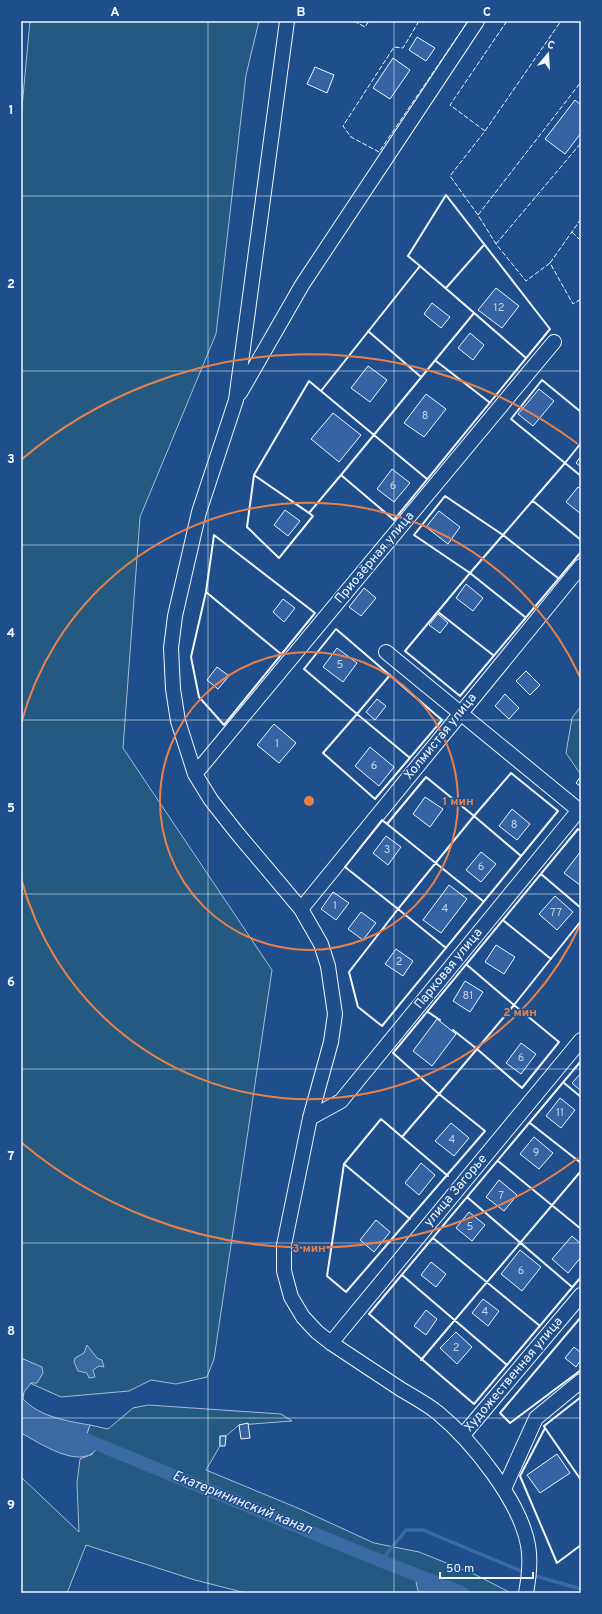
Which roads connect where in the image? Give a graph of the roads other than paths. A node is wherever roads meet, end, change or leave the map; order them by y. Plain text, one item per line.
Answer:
1 (287, 21) edge
2 (478, 21) edge
3 (554, 342) dead end
4 (236, 400) junction
5 (581, 566) edge
6 (386, 652) dead end
7 (460, 713) junction
8 (195, 774) junction
9 (580, 811) edge
10 (301, 908) junction
11 (581, 1040) edge
12 (310, 1118) junction
13 (581, 1296) edge
14 (331, 1343) junction
15 (581, 1381) edge
16 (463, 1435) junction
17 (504, 1489) junction
18 (528, 1582) edge

1 - 4 street
2 - 4 street
3 - 8 street, Приозёрная улица
4 - 8 street
5 - 7 street, Холмистая улица
6 - 7 street
7 - 9 street
7 - 10 street, Холмистая улица
8 - 10 street
9 - 12 street, Парковая улица
10 - 12 street
11 - 14 street, улица Загорье
12 - 14 street
13 - 16 street, Художественная улица
14 - 16 street
15 - 17 street
16 - 17 street
17 - 18 street

